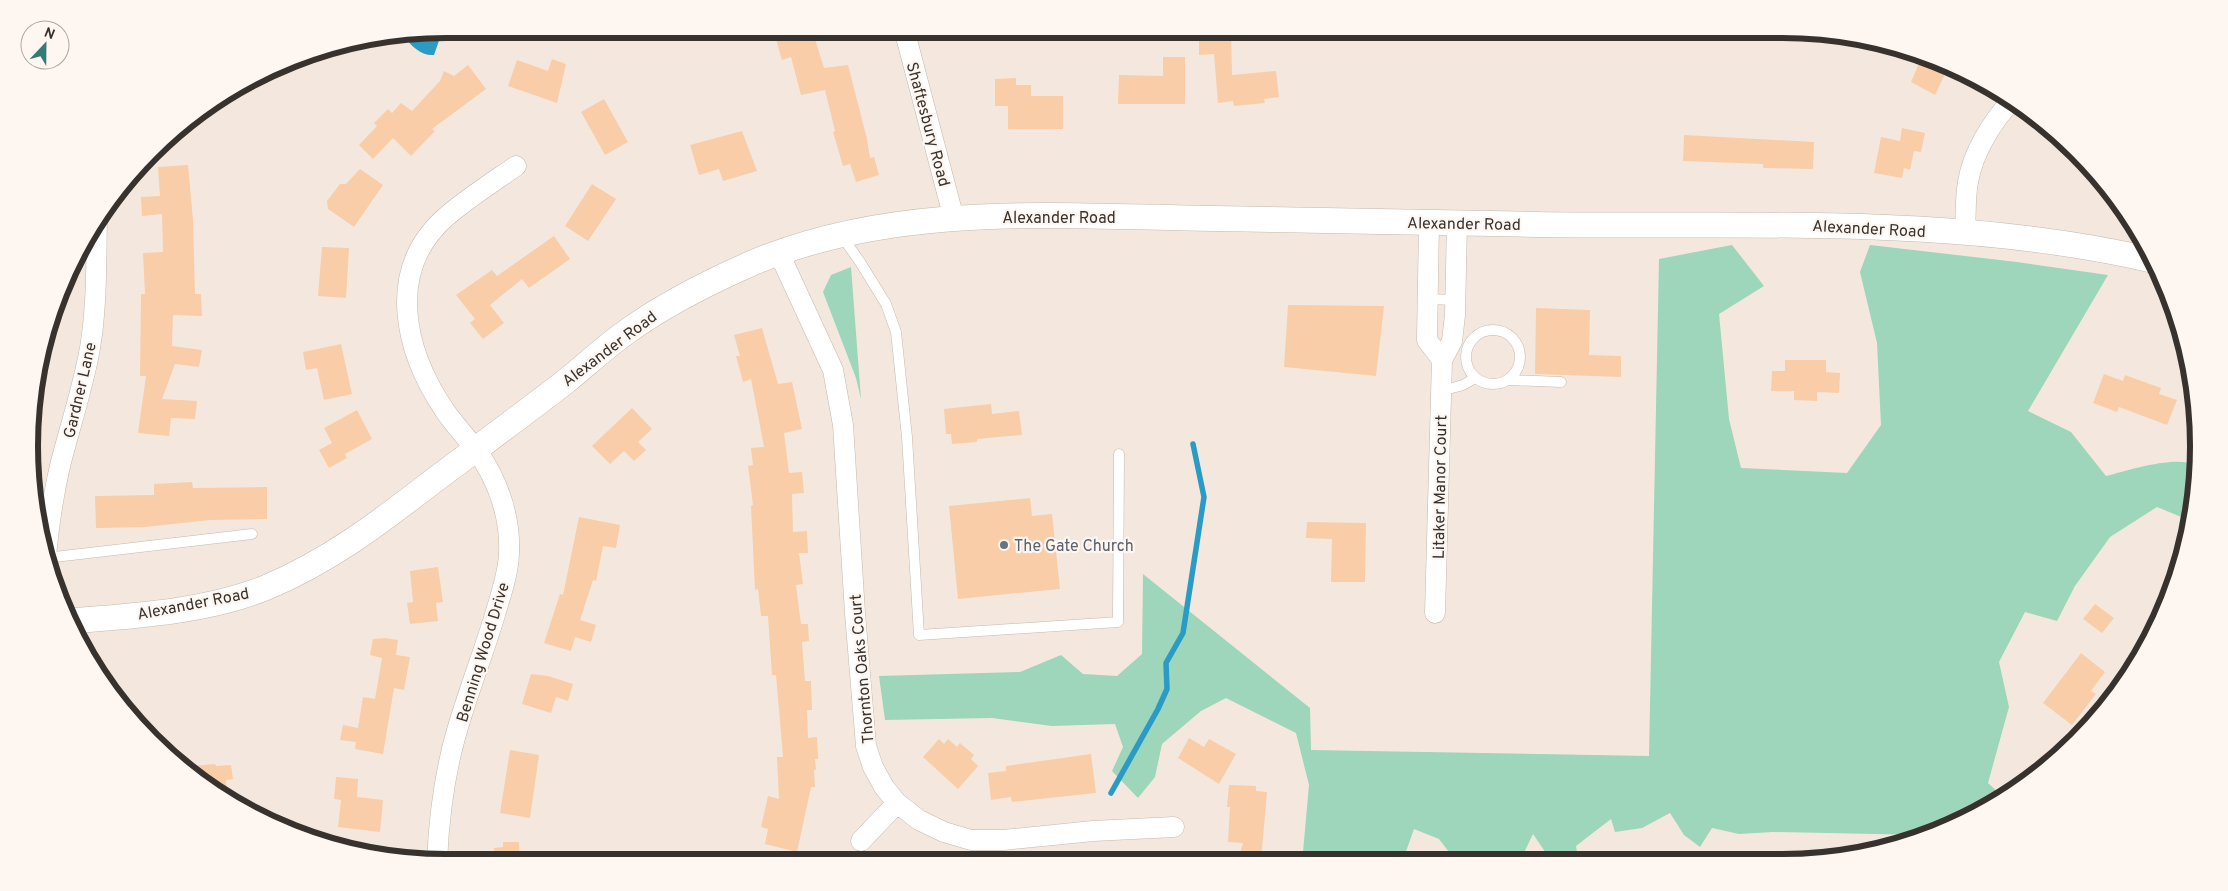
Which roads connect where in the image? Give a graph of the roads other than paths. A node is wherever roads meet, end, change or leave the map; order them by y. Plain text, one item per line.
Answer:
1 (906, 38) edge
2 (2008, 105) edge
3 (516, 166) dead end
4 (954, 219) junction
5 (1429, 223) junction
6 (1457, 223) junction
7 (97, 233) edge
8 (1965, 233) junction
9 (840, 235) junction
10 (779, 253) junction
11 (2145, 260) edge
12 (1428, 299) junction
13 (1455, 300) junction
14 (1442, 360) junction
15 (1475, 378) junction
16 (1509, 380) junction
17 (1561, 382) dead end
18 (1441, 391) junction
19 (476, 449) junction
20 (1119, 454) dead end
21 (252, 534) dead end
22 (48, 538) edge
23 (53, 556) edge
24 (1436, 613) dead end
25 (78, 621) edge
26 (897, 803) junction
27 (1174, 827) dead end
28 (861, 841) dead end
29 (437, 854) edge

1 - 4 street, Shaftesbury Road
2 - 8 street
3 - 19 street, Benning Wood Drive
4 - 5 street, Alexander Road
4 - 9 street, Alexander Road
5 - 6 street, Alexander Road
5 - 12 street
6 - 8 street, Alexander Road
6 - 13 street, Litaker Manor Court
7 - 22 street, Gardner Lane
8 - 11 street, Alexander Road
9 - 10 street, Alexander Road
9 - 20 lane
10 - 19 street, Alexander Road
10 - 26 street, Thornton Oaks Court
12 - 13 lane
12 - 14 street
13 - 14 street, Litaker Manor Court
14 - 18 street, Litaker Manor Court
15 - 16 lane
15 - 16 lane
15 - 18 lane
16 - 17 lane
18 - 24 street, Litaker Manor Court
19 - 25 street, Alexander Road
19 - 29 street, Benning Wood Drive
21 - 23 lane
26 - 27 street, Thornton Oaks Court
26 - 28 street

